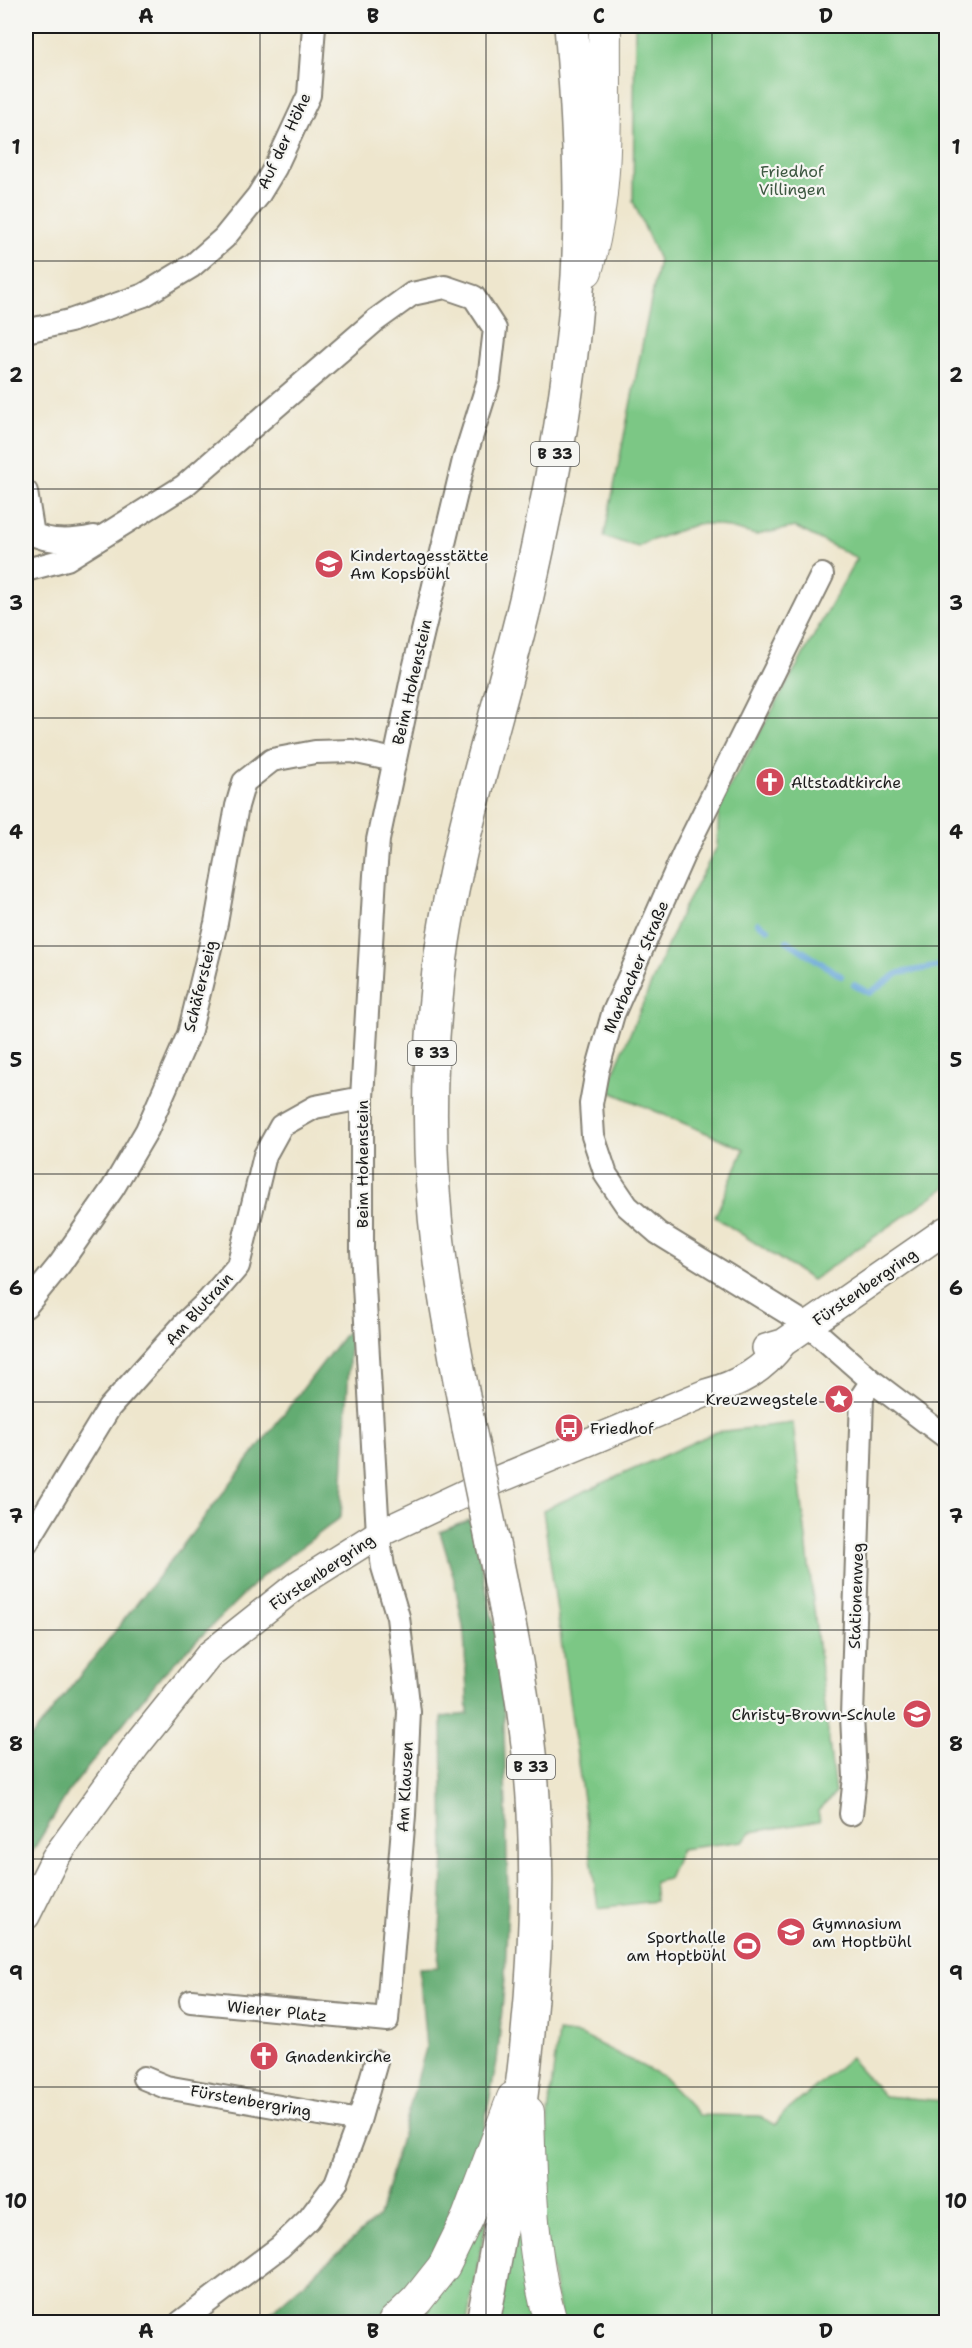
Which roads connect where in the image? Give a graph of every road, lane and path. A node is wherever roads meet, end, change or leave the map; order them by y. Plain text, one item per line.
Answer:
1 (314, 26) edge
2 (571, 26) edge
3 (605, 26) edge
4 (576, 303) junction
5 (26, 331) edge
6 (26, 492) edge
7 (29, 533) edge
8 (106, 534) junction
9 (26, 570) edge
10 (822, 574) dead end
11 (394, 760) junction
12 (363, 1098) junction
13 (946, 1230) edge
14 (26, 1306) edge
15 (809, 1326) junction
16 (872, 1381) junction
17 (946, 1437) edge
18 (378, 1534) junction
19 (26, 1544) edge
20 (851, 1814) dead end
21 (26, 1916) edge
22 (191, 2001) dead end
23 (364, 2020) joint
24 (527, 2056) junction
25 (376, 2062) dead end
26 (144, 2078) dead end
27 (359, 2121) junction
28 (181, 2322) edge
29 (394, 2322) edge
30 (483, 2322) edge
31 (551, 2322) edge

1 - 5 street, Auf der Höhe
2 - 4 main road, B 33
3 - 4 main road
4 - 24 main road, B 33, bridge
6 - 7 street
7 - 8 street, Beim Hohenstein
8 - 9 street, Beim Hohenstein
8 - 11 street, Beim Hohenstein
10 - 15 street, Marbacher Straße
11 - 12 street, Beim Hohenstein
11 - 14 street, Schäfersteig
12 - 18 street, Beim Hohenstein
12 - 19 street, Am Blutrain
13 - 15 street, Fürstenbergring
15 - 16 street, Marbacher Straße
15 - 18 street, Fürstenbergring
16 - 17 street, Marbacher Straße
16 - 20 street, Stationenweg
18 - 21 street, Fürstenbergring
18 - 23 street, Am Klausen
22 - 23 street, Wiener Platz
24 - 29 main road
24 - 30 main road, B 33
24 - 31 main road
25 - 27 street
26 - 27 street, Fürstenbergring
27 - 28 street

